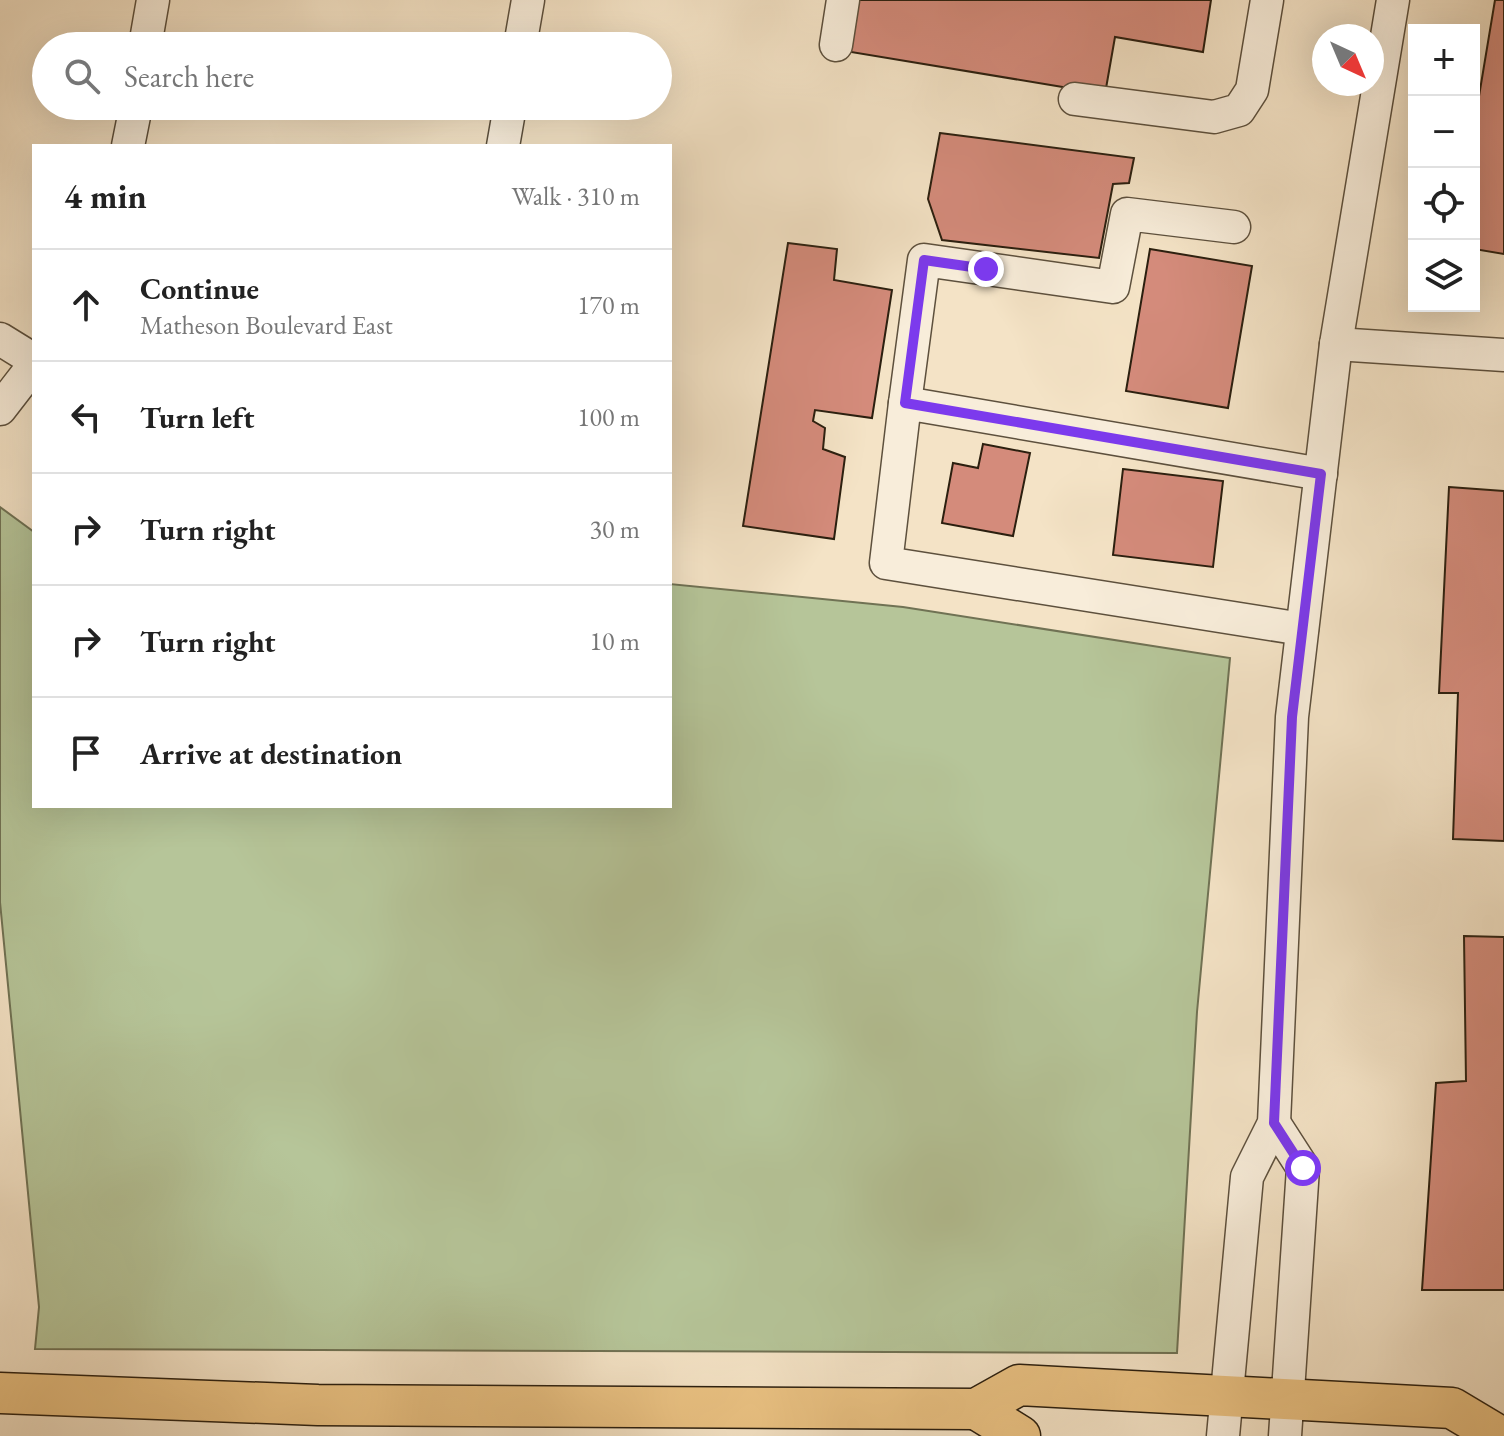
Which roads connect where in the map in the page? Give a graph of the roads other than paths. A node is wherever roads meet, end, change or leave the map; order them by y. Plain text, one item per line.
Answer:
1 (153, 0) edge
2 (528, 0) edge
3 (843, 0) edge
4 (1267, 0) edge
5 (1393, 0) edge
6 (147, 32) edge
7 (522, 32) edge
8 (836, 45) dead end
9 (1075, 99) dead end
10 (133, 120) edge
11 (508, 120) edge
12 (128, 144) edge
13 (503, 144) edge
14 (1234, 227) dead end
15 (0, 339) edge
16 (1336, 344) junction
17 (1504, 355) edge
18 (32, 361) edge
19 (32, 365) edge
20 (905, 403) junction
21 (0, 409) edge
22 (1321, 474) junction
23 (1302, 629) junction
24 (1274, 1123) junction
25 (0, 1393) edge
26 (1227, 1396) junction
27 (976, 1409) junction
28 (1286, 1418) edge
29 (1020, 1436) edge
30 (1223, 1436) edge
31 (1499, 1436) edge

1 - 6 street
2 - 7 street
3 - 8 street
4 - 9 street
5 - 16 street
10 - 12 street
11 - 13 street
14 - 20 street
15 - 18 street
16 - 17 street
16 - 22 street
19 - 21 street
20 - 22 street
20 - 23 street
22 - 23 street
23 - 24 street
24 - 26 street
24 - 28 street
25 - 27 main road
26 - 27 main road
26 - 28 main road
26 - 30 street
27 - 29 main road
28 - 31 main road

